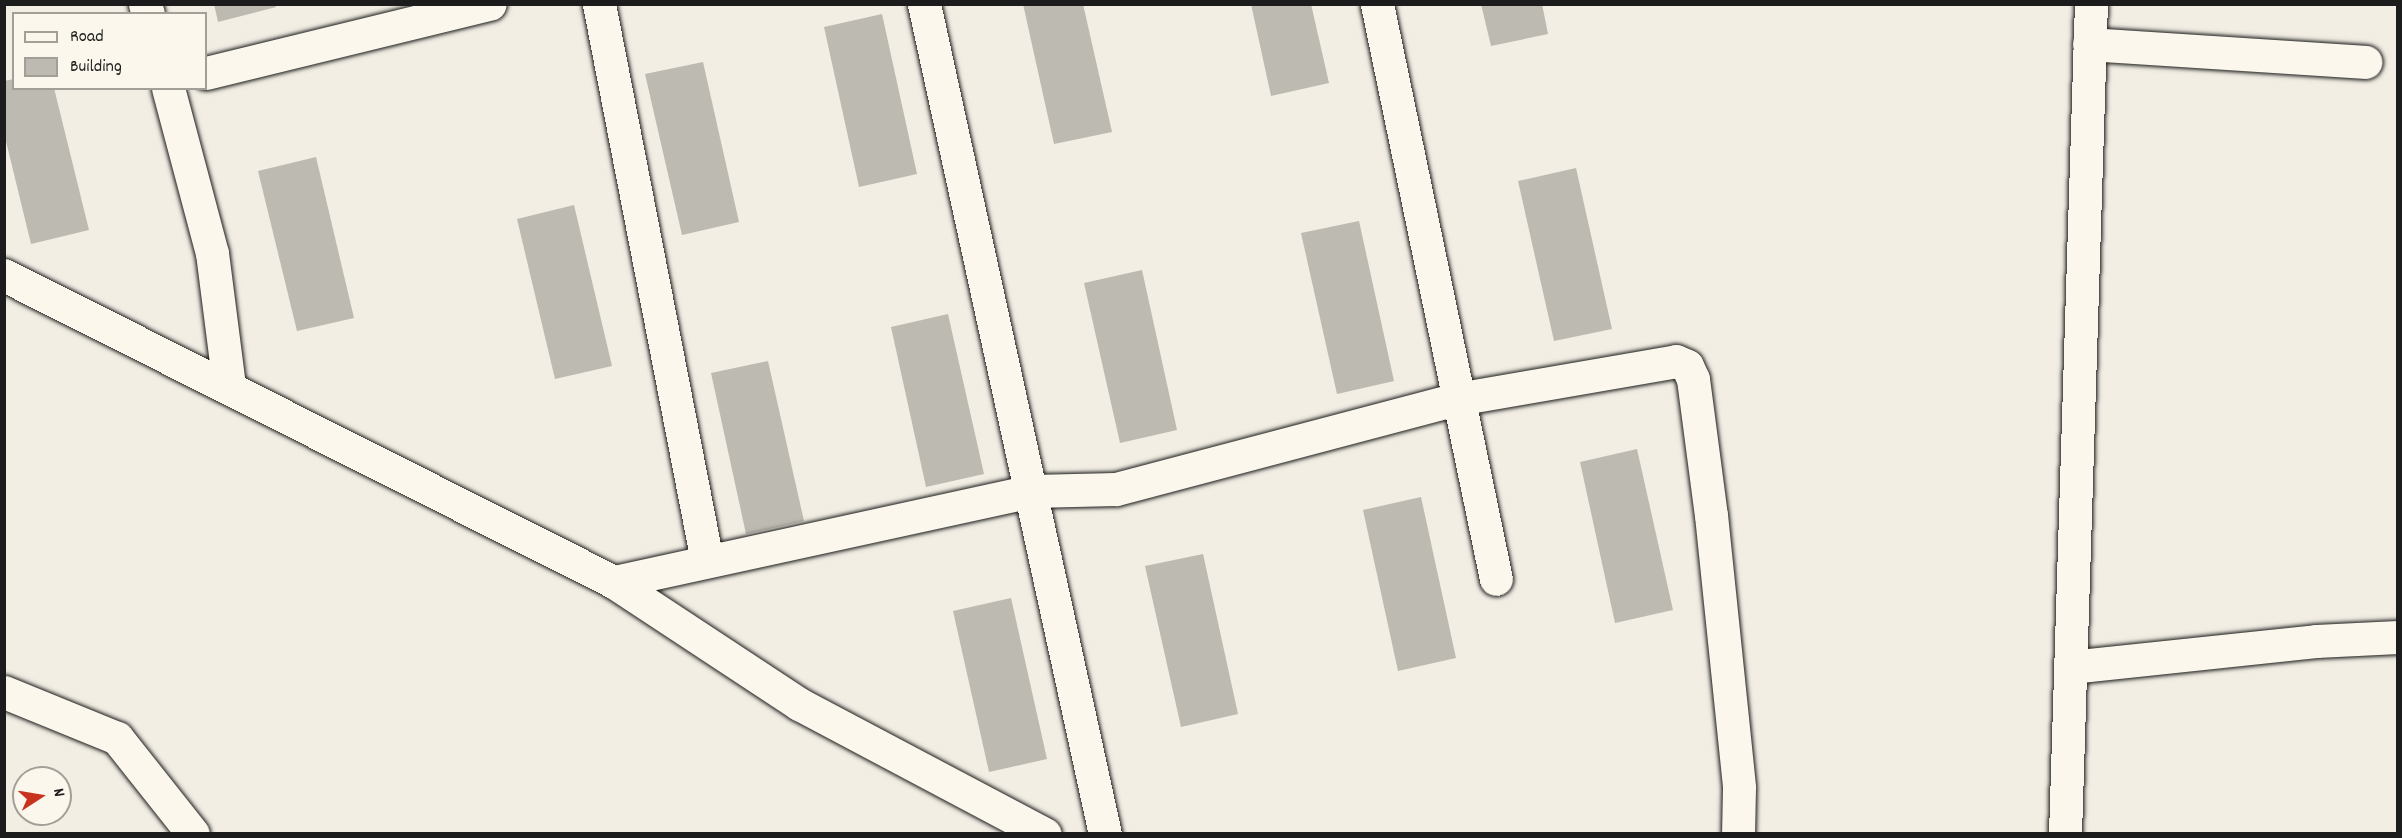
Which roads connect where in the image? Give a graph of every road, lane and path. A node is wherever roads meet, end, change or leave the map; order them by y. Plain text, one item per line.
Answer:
1 (490, 4) edge
2 (599, 4) edge
3 (924, 4) edge
4 (1377, 4) edge
5 (2091, 4) edge
6 (2090, 44) junction
7 (2365, 62) dead end
8 (207, 73) edge
9 (169, 90) edge
10 (4, 275) edge
11 (229, 385) junction
12 (1457, 399) junction
13 (1032, 491) junction
14 (706, 561) junction
15 (1496, 579) dead end
16 (614, 582) junction
17 (2397, 638) edge
18 (2070, 667) junction
19 (4, 692) edge
20 (193, 834) edge
21 (1045, 834) edge
22 (1105, 834) edge
23 (1738, 834) edge
24 (2065, 834) edge

1 - 8 street
2 - 14 street
3 - 13 street
4 - 12 street
5 - 6 street
6 - 7 street
6 - 18 street
9 - 11 street
10 - 11 street
11 - 16 street
12 - 13 street
12 - 15 street
12 - 23 street
13 - 14 street
13 - 22 street
14 - 16 street
16 - 21 street
17 - 18 street
18 - 24 street
19 - 20 street

